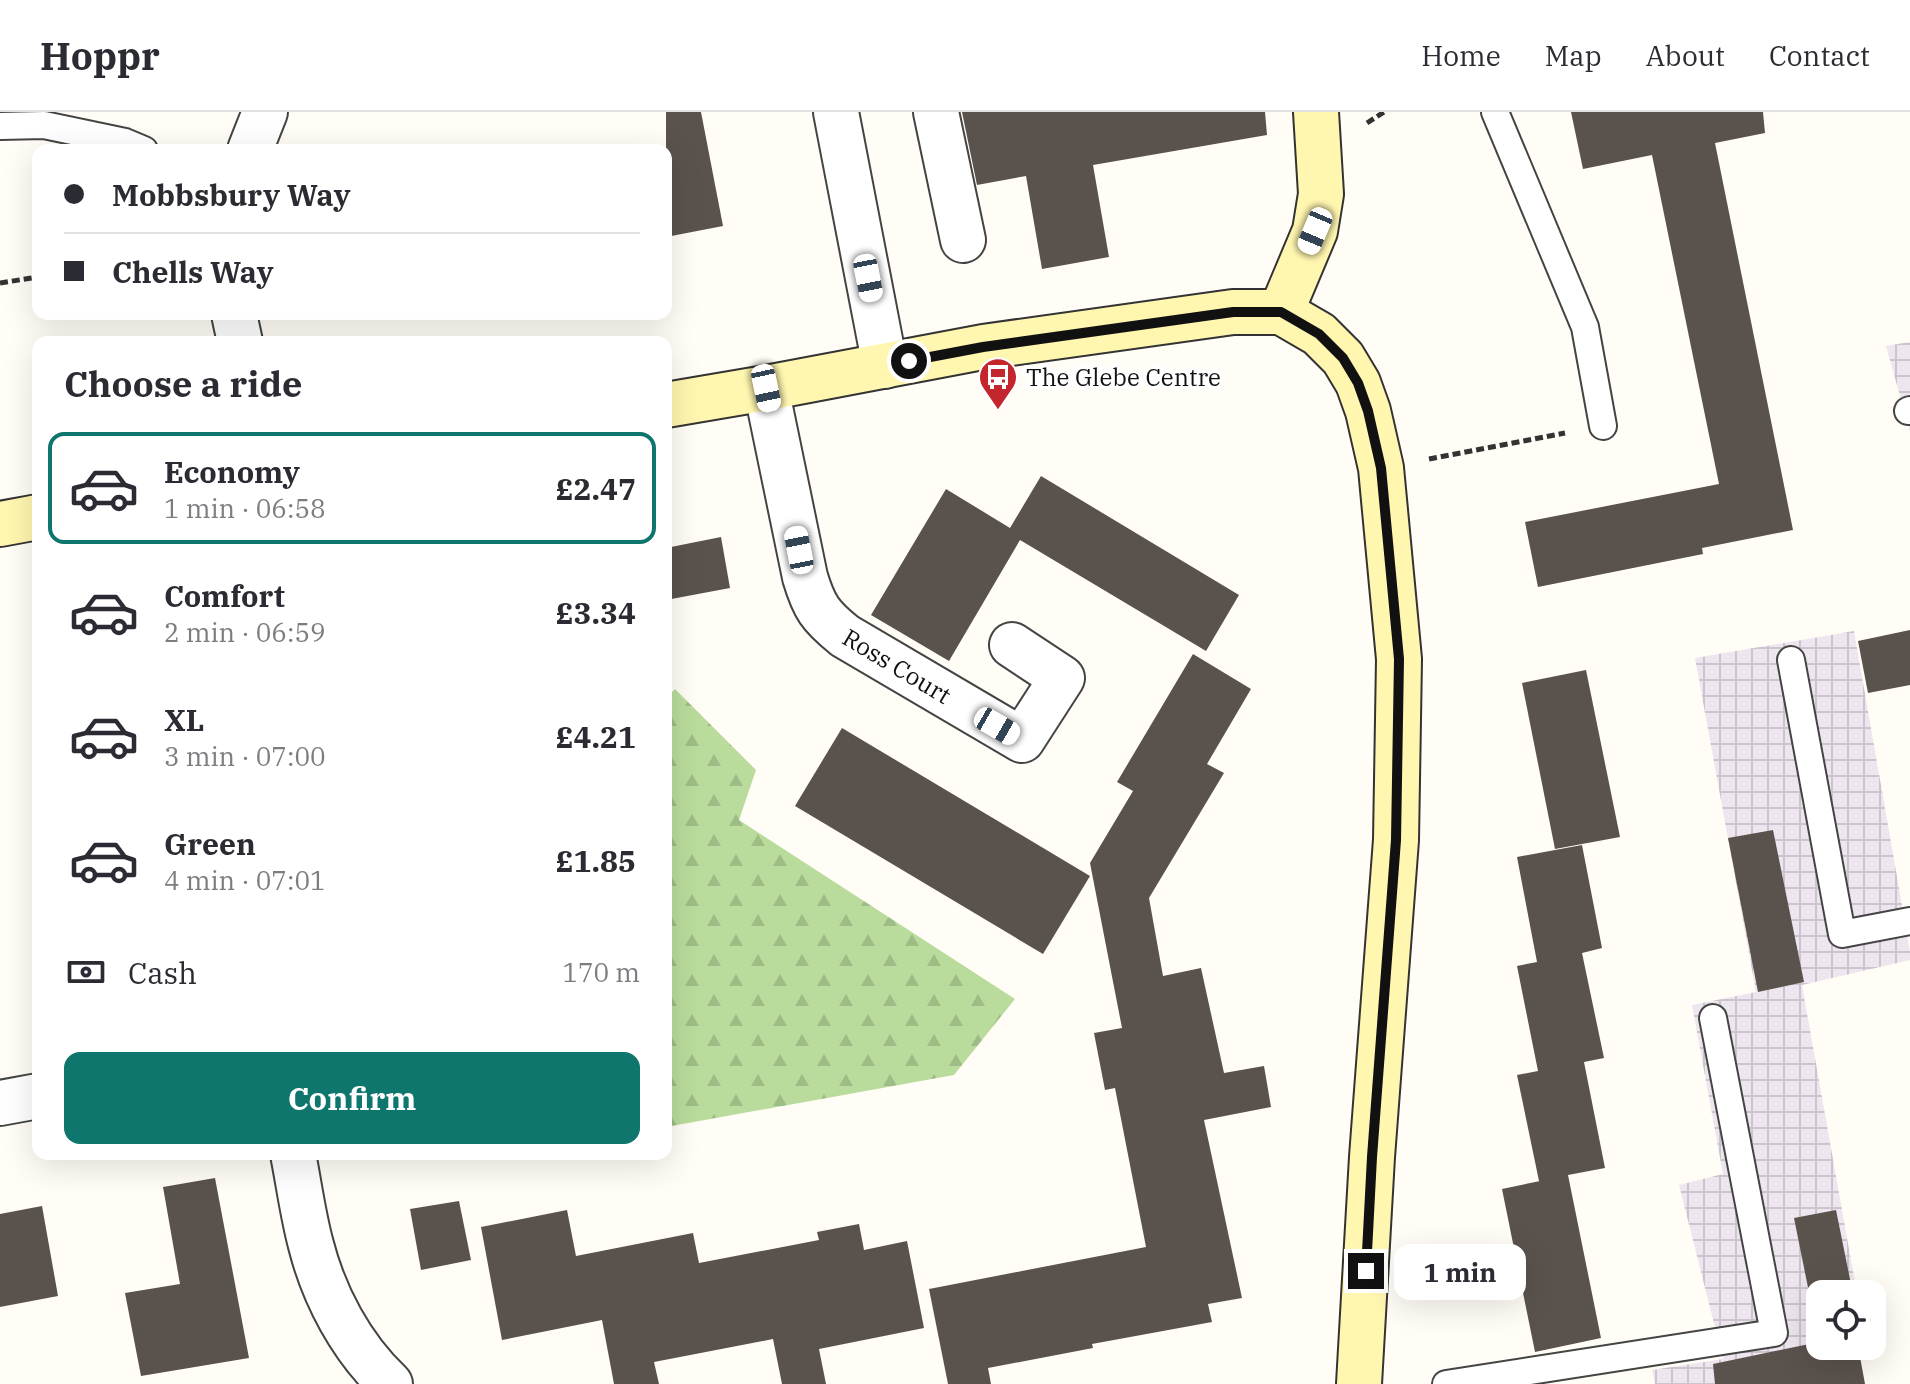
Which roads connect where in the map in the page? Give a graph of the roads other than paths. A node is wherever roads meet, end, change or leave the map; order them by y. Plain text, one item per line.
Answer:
1 (265, 112) edge
2 (836, 112) edge
3 (936, 112) edge
4 (1316, 112) edge
5 (1495, 112) edge
6 (0, 126) edge
7 (130, 144) edge
8 (252, 144) edge
9 (963, 240) dead end
10 (1281, 312) junction
11 (885, 366) junction
12 (766, 388) junction
13 (672, 404) edge
14 (1603, 426) road end
15 (32, 518) edge
16 (0, 524) edge
17 (1012, 645) dead end
18 (1791, 660) dead end
19 (1910, 921) edge
20 (1713, 1018) dead end
21 (32, 1097) edge
22 (0, 1103) edge
23 (294, 1160) edge
24 (390, 1384) edge
25 (1359, 1384) edge
26 (1446, 1384) edge

1 - 8 street
2 - 11 street
3 - 9 street
4 - 10 street
5 - 14 lane
6 - 7 lane
10 - 11 street
10 - 25 street
11 - 12 street
12 - 13 street
12 - 17 street, Ross Court
15 - 16 street
18 - 19 lane
20 - 26 lane
21 - 22 street
23 - 24 street

